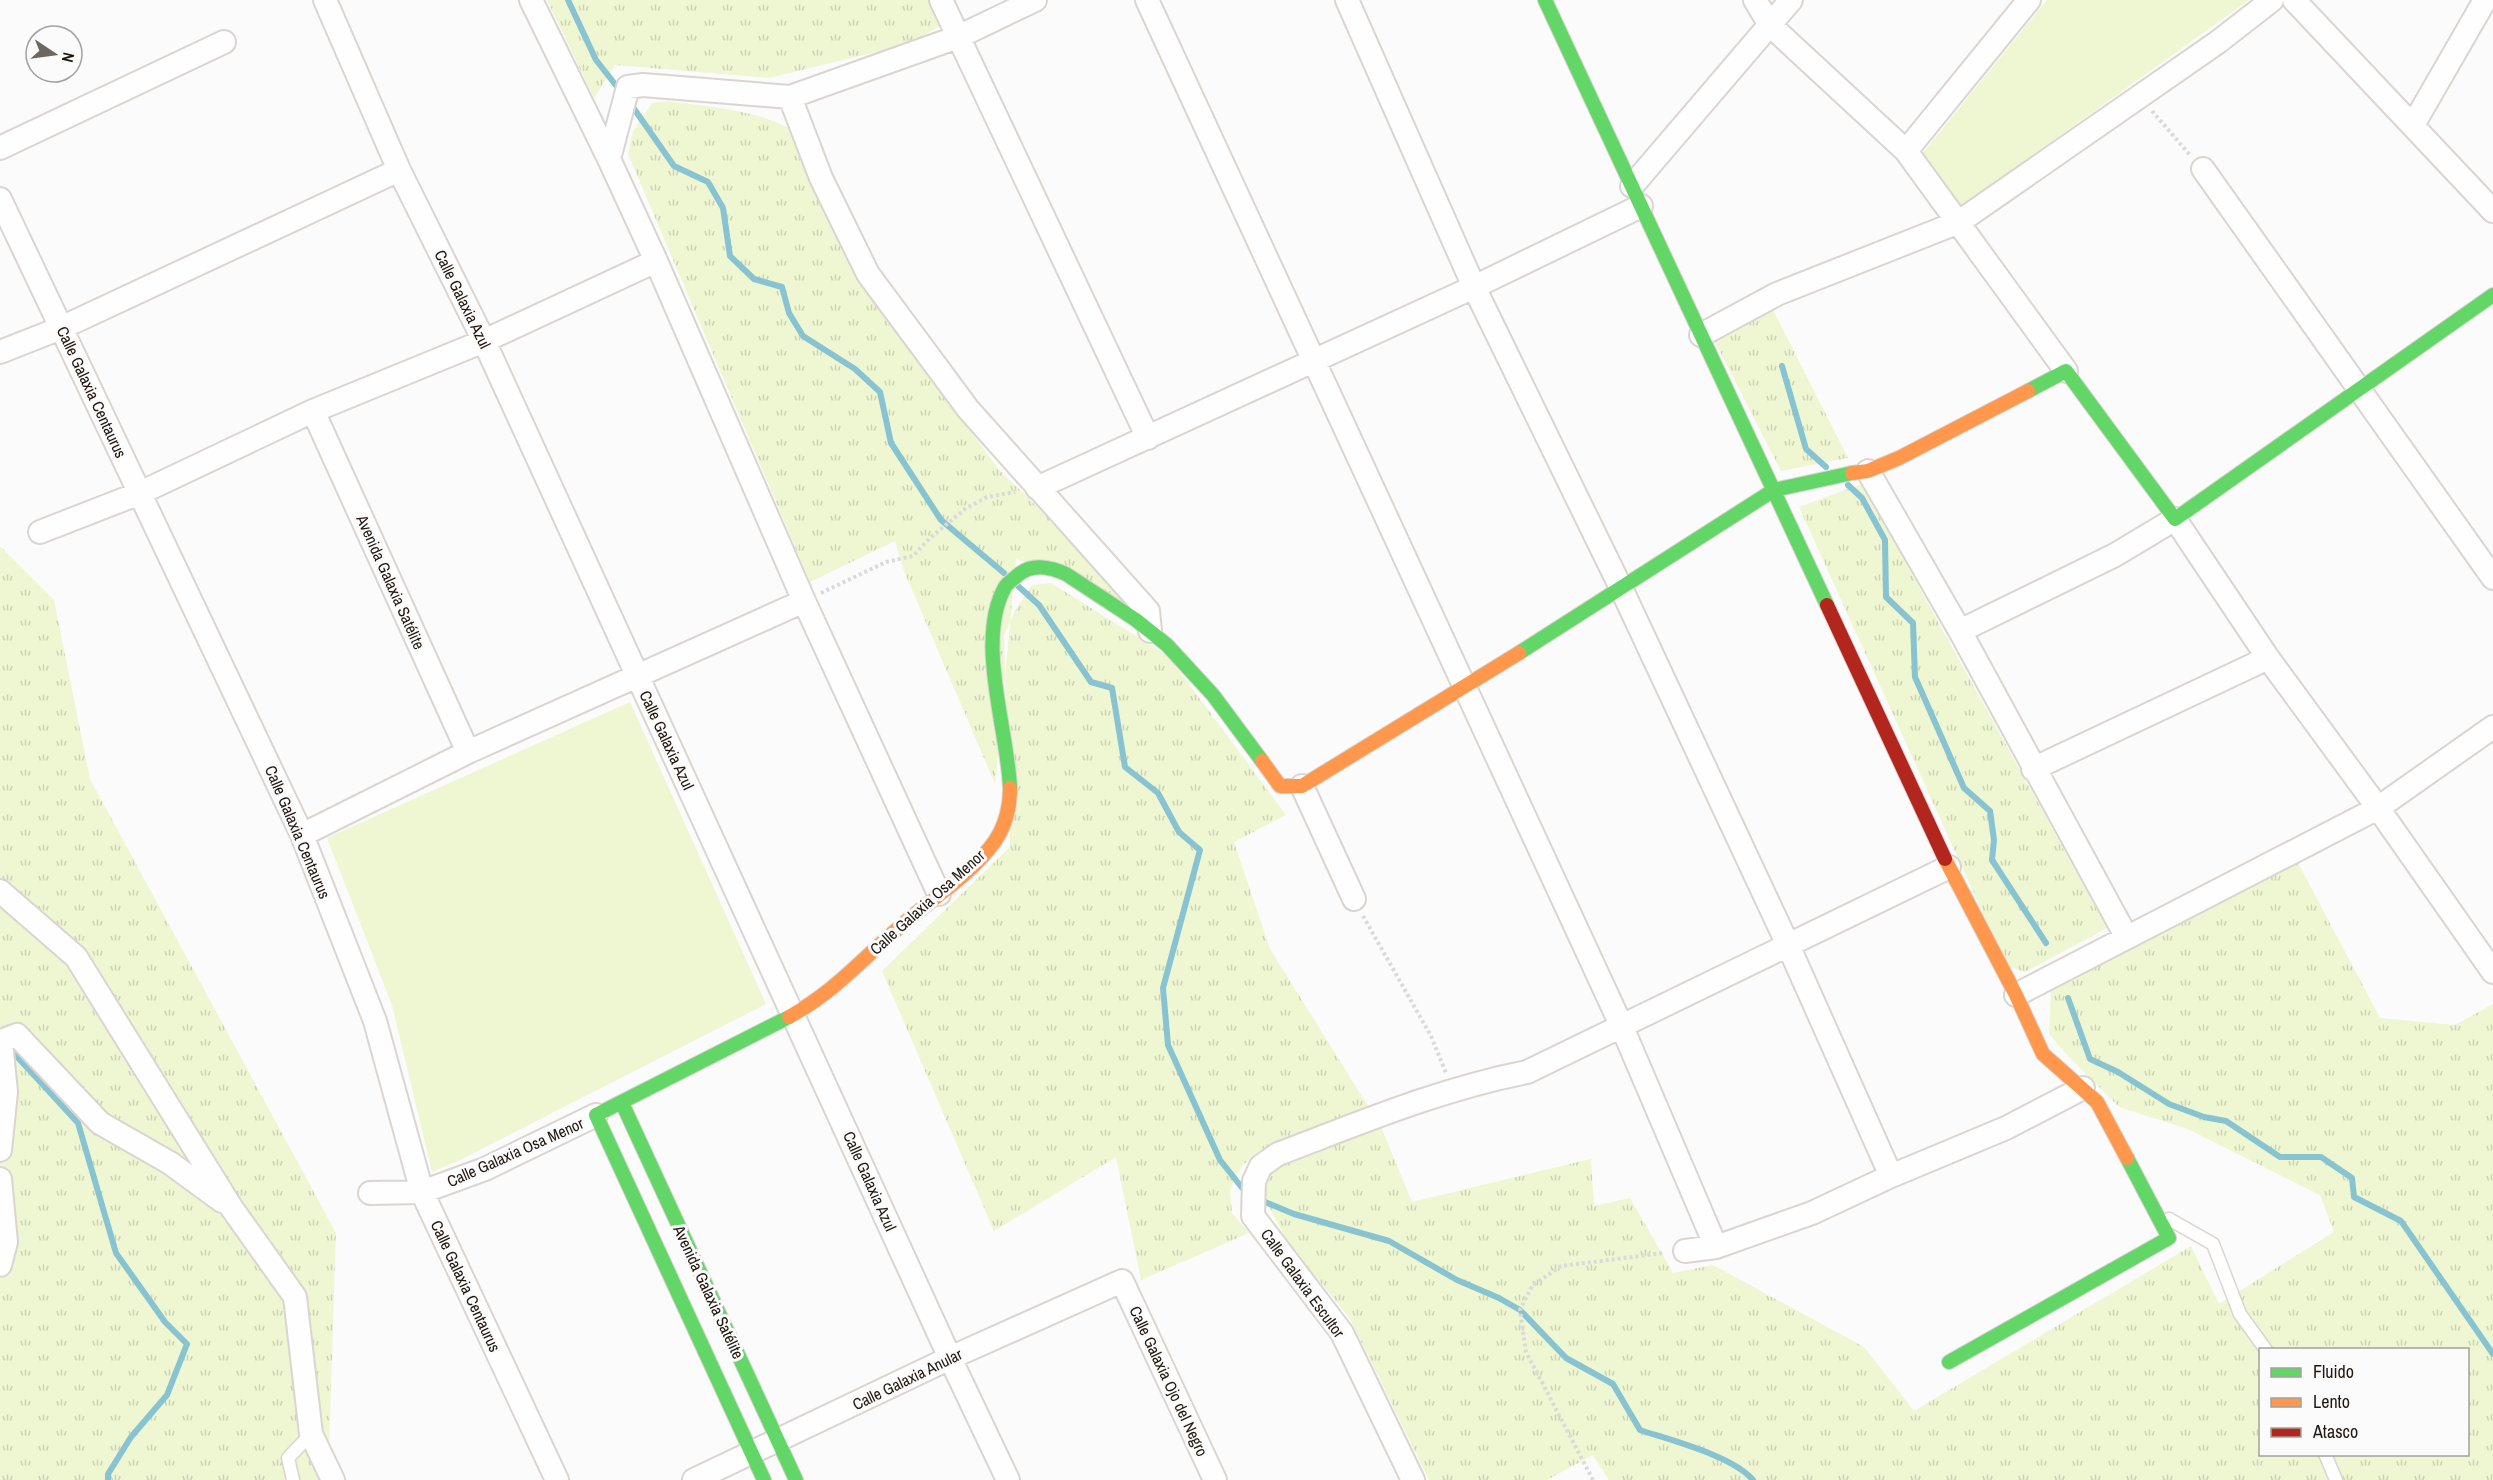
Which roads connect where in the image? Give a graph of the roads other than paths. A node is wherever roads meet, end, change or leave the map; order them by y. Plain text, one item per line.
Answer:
1 (325, 0) edge
2 (531, 0) edge
3 (941, 0) edge
4 (1035, 0) edge
5 (1147, 0) edge
6 (1347, 0) edge
7 (1545, 0) edge
8 (1755, 0) edge
9 (1791, 0) edge
10 (2029, 0) edge
11 (2272, 0) edge
12 (2294, 0) edge
13 (2486, 0) edge
14 (1770, 25) junction
15 (958, 37) junction
16 (224, 42) dead end
17 (790, 98) junction
18 (2413, 125) junction
19 (0, 148) edge
20 (1906, 151) junction
21 (609, 159) junction
22 (2203, 169) road end
23 (399, 170) junction
24 (1637, 196) junction
25 (0, 199) edge
26 (2493, 211) edge
27 (1959, 222) junction
28 (656, 261) junction
29 (1474, 287) junction
30 (2493, 295) edge
31 (61, 328) junction
32 (1701, 335) junction
33 (484, 341) junction
34 (0, 352) edge
35 (1313, 362) junction
36 (2066, 371) junction
37 (2358, 390) junction
38 (313, 411) junction
39 (1148, 438) junction
40 (1868, 471) junction
41 (1037, 488) junction
42 (1774, 490) junction
43 (140, 493) junction
44 (2175, 519) junction
45 (40, 532) dead end
46 (2493, 578) edge
47 (1621, 588) junction
48 (804, 601) junction
49 (1150, 631) junction
50 (1960, 631) junction
51 (2268, 658) junction
52 (637, 676) junction
53 (1464, 688) junction
54 (2493, 727) edge
55 (468, 752) junction
56 (2033, 769) junction
57 (1302, 786) junction
58 (2378, 808) junction
59 (302, 835) junction
60 (1949, 867) junction
61 (0, 891) edge
62 (939, 894) junction
63 (1353, 899) road end
64 (2126, 936) junction
65 (1788, 945) junction
66 (2493, 972) edge
67 (2016, 995) junction
68 (794, 1015) junction
69 (1622, 1027) junction
70 (2083, 1088) junction
71 (622, 1103) junction
72 (596, 1115) junction
73 (0, 1150) edge
74 (1891, 1176) junction
75 (0, 1179) edge
76 (422, 1192) junction
77 (370, 1193) dead end
78 (231, 1207) junction
79 (2155, 1211) junction
80 (1716, 1247) junction
81 (1685, 1251) road end
82 (0, 1265) edge
83 (1122, 1281) joint
84 (2265, 1348) edge
85 (950, 1358) junction
86 (1948, 1362) dead end
87 (311, 1434) junction
88 (778, 1441) junction
89 (752, 1454) junction
90 (2325, 1456) edge
91 (293, 1480) edge
92 (333, 1480) edge
93 (557, 1480) edge
94 (694, 1480) edge
95 (764, 1480) edge
96 (796, 1480) edge
97 (1008, 1480) edge
98 (1215, 1480) edge
99 (1413, 1480) edge
100 (2336, 1480) edge

1 - 23 street, Calle Galaxia Azul
2 - 21 street
3 - 15 street
4 - 15 street
5 - 35 street
6 - 29 street
7 - 24 street
8 - 14 street
9 - 14 street
10 - 20 street
11 - 27 street
12 - 18 street
13 - 18 street
14 - 20 street
14 - 24 street
15 - 17 street
15 - 39 street
16 - 19 street
17 - 21 street
17 - 41 street
18 - 26 street
20 - 27 street
21 - 28 street
22 - 37 street
23 - 31 street
23 - 33 street, Calle Galaxia Azul
24 - 29 street
24 - 32 street
25 - 31 street, Calle Galaxia Centaurus
27 - 32 street
27 - 36 street
28 - 33 street
28 - 48 street
29 - 35 street
29 - 47 street
30 - 37 street
31 - 34 street
31 - 43 street, Calle Galaxia Centaurus
32 - 42 street
33 - 38 street
33 - 52 street, Calle Galaxia Azul
35 - 39 street
35 - 53 street
36 - 40 street
36 - 44 street
37 - 44 street
37 - 46 street
38 - 43 street
38 - 55 street, Avenida Galaxia Satélite
39 - 41 street
40 - 42 street
40 - 50 street
41 - 49 street
42 - 47 street
42 - 60 street
43 - 45 street
43 - 59 street, Calle Galaxia Centaurus
44 - 50 street
44 - 51 street
47 - 53 street
47 - 65 street
48 - 52 street
48 - 62 street
49 - 57 street, Calle Galaxia Osa Menor
49 - 62 street, Calle Galaxia Osa Menor
50 - 56 street
51 - 56 street
51 - 58 street
52 - 55 street
52 - 68 street, Calle Galaxia Azul
53 - 57 street
53 - 69 street
54 - 58 street
55 - 59 street
56 - 64 street
57 - 63 street
58 - 64 street
58 - 66 street
59 - 76 street, Calle Galaxia Centaurus
60 - 65 street
60 - 67 street
61 - 78 street
62 - 68 street, Calle Galaxia Osa Menor
64 - 67 street
65 - 69 street
65 - 74 street
67 - 70 street
68 - 71 street, Calle Galaxia Osa Menor
68 - 85 street, Calle Galaxia Azul
69 - 80 street
69 - 99 street, Calle Galaxia Escultor
70 - 74 street
70 - 79 street
71 - 72 street, Calle Galaxia Osa Menor
71 - 88 street, Avenida Galaxia Satélite
72 - 76 street, Calle Galaxia Osa Menor
72 - 89 street, Avenida Galaxia Satélite
73 - 78 street
74 - 80 street
75 - 82 street
76 - 77 street, Calle Galaxia Osa Menor
76 - 93 street, Calle Galaxia Centaurus
78 - 87 street
79 - 84 lane
79 - 86 street
80 - 81 street
83 - 85 street, Calle Galaxia Anular
83 - 98 street, Calle Galaxia Ojo del Negro
85 - 88 street, Calle Galaxia Anular
85 - 97 street, Calle Galaxia Azul
87 - 91 lane
87 - 92 street
88 - 89 street, Calle Galaxia Anular
88 - 96 street, Avenida Galaxia Satélite
89 - 94 street, Calle Galaxia Anular
89 - 95 street, Avenida Galaxia Satélite
90 - 100 lane

